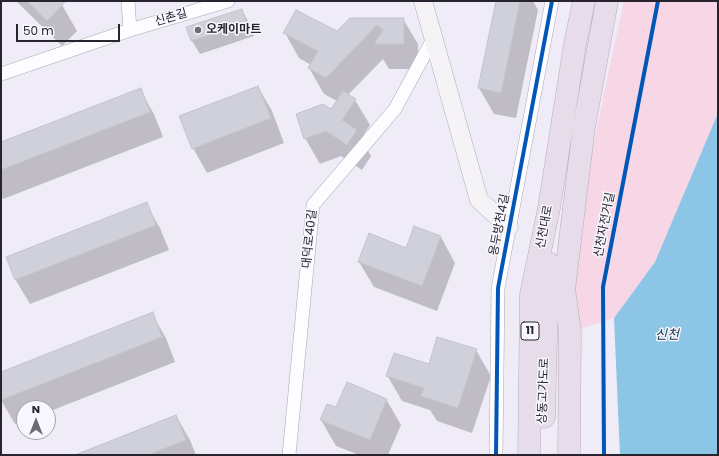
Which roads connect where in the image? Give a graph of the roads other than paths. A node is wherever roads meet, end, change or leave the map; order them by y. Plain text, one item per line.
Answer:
1 (128, 1) edge
2 (228, 1) edge
3 (423, 1) edge
4 (552, 1) edge
5 (573, 1) edge
6 (584, 1) edge
7 (607, 1) edge
8 (613, 1) edge
9 (130, 30) junction
10 (600, 35) junction
11 (434, 39) junction
12 (575, 44) junction
13 (1, 74) edge
14 (546, 144) junction
15 (549, 208) junction
16 (510, 227) junction
17 (564, 289) junction
18 (531, 294) junction
19 (289, 455) edge
20 (496, 455) edge
21 (529, 455) edge
22 (543, 455) edge
23 (555, 455) edge
24 (569, 455) edge

1 - 9 street
2 - 9 street, 신촌길
3 - 11 street
4 - 16 street, 용두방천4길
5 - 14 highway
6 - 12 highway, 신천대로 / 11
7 - 10 highway, 신천대로
8 - 10 highway
9 - 13 street, 신촌길
10 - 17 highway, 신천대로
11 - 16 street
11 - 19 street, 대덕로40길
12 - 14 highway
12 - 15 highway, 신천대로 / 11
14 - 18 highway
15 - 18 highway, 신천대로 / 11
15 - 22 highway, 상동고가도로
16 - 20 street, 용두방천4길
17 - 23 highway, 상동고가도로
17 - 24 highway, 신천대로
18 - 21 highway, 신천대로 / 11

